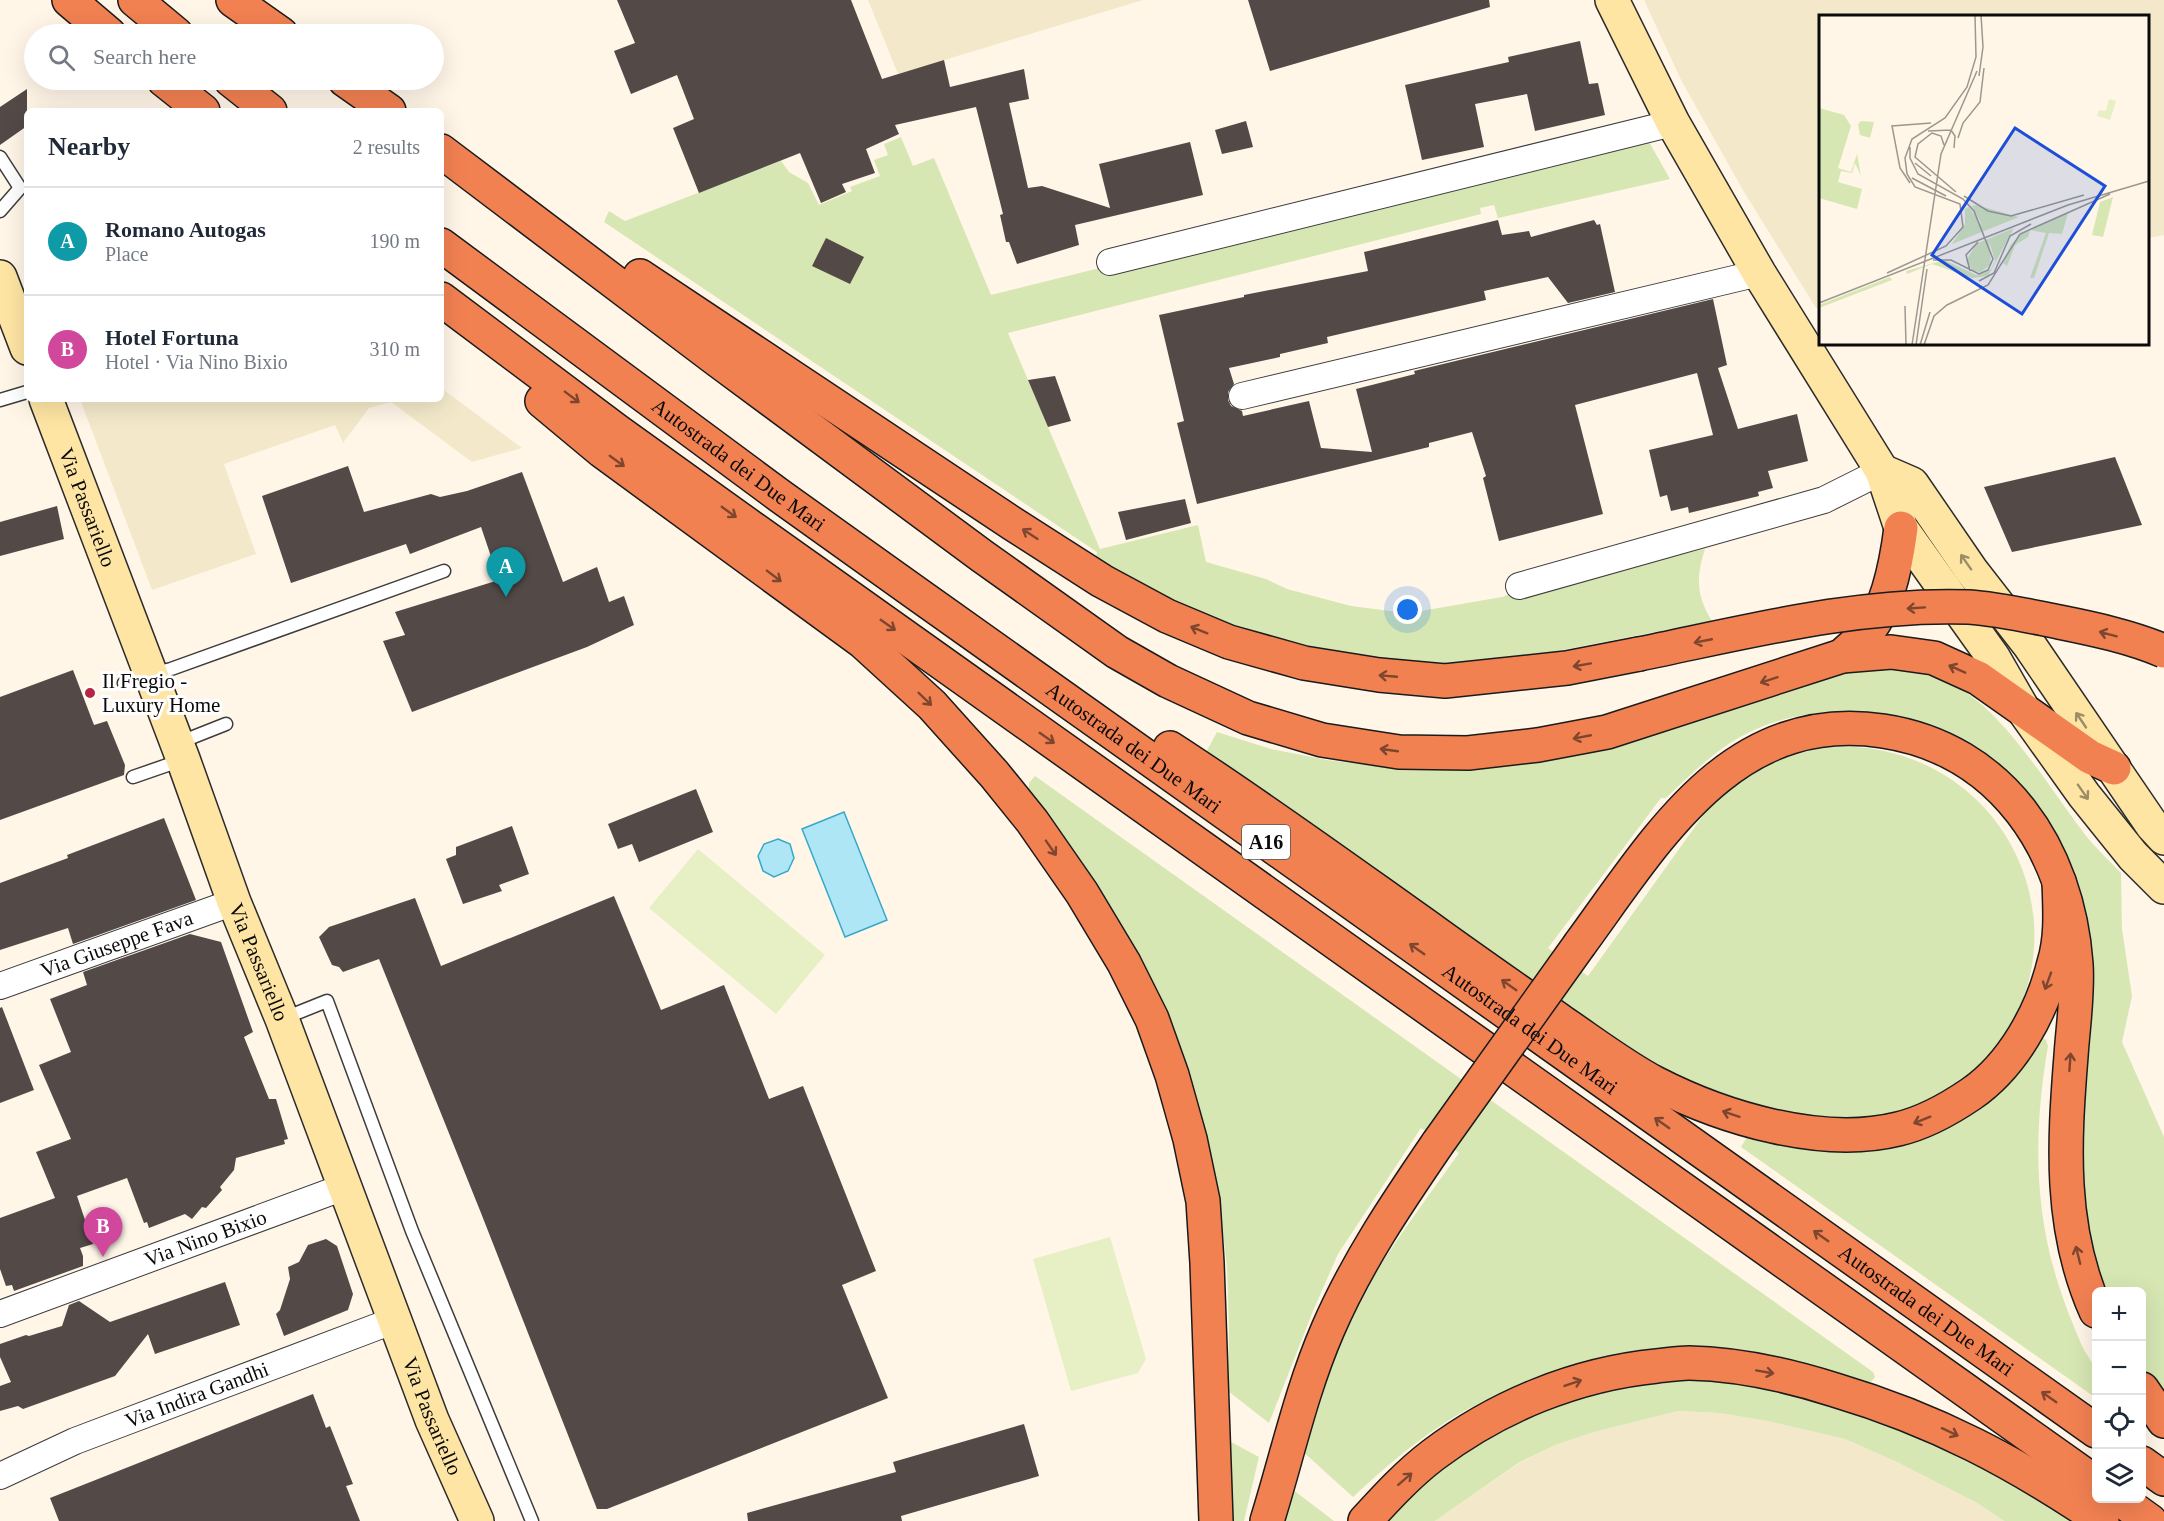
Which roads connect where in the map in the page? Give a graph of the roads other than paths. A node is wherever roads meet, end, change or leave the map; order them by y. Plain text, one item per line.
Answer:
1 (69, 0) edge
2 (135, 0) edge
3 (233, 0) edge
4 (1612, 0) edge
5 (97, 24) edge
6 (164, 24) edge
7 (267, 24) edge
8 (177, 90) edge
9 (244, 90) edge
10 (359, 90) edge
11 (199, 108) edge
12 (266, 108) edge
13 (385, 108) edge
14 (1673, 123) junction
15 (444, 147) edge
16 (444, 153) edge
17 (0, 157) edge
18 (0, 211) edge
19 (444, 247) edge
20 (1110, 262) dead end
21 (1759, 273) junction
22 (0, 277) edge
23 (444, 301) edge
24 (444, 320) edge
25 (24, 340) edge
26 (24, 394) edge
27 (1242, 396) dead end
28 (0, 400) edge
29 (47, 402) edge
30 (1882, 471) junction
31 (780, 496) junction
32 (1901, 528) junction
33 (444, 572) dead end
34 (1520, 586) dead end
35 (2164, 651) edge
36 (1842, 656) junction
37 (137, 678) junction
38 (2024, 711) junction
39 (226, 724) dead end
40 (180, 751) junction
41 (2114, 768) junction
42 (133, 777) dead end
43 (2164, 838) edge
44 (2059, 882) junction
45 (2164, 887) edge
46 (234, 902) junction
47 (0, 986) edge
48 (282, 1018) junction
49 (344, 1187) junction
50 (2092, 1297) edge
51 (0, 1314) edge
52 (395, 1320) junction
53 (2146, 1395) edge
54 (2164, 1421) edge
55 (2092, 1427) edge
56 (2146, 1466) edge
57 (0, 1476) edge
58 (2092, 1479) edge
59 (2164, 1479) edge
60 (2125, 1503) edge
61 (1272, 1514) edge
62 (477, 1521) edge
63 (532, 1521) edge
64 (1216, 1521) edge
65 (1365, 1521) edge
66 (2102, 1521) edge
67 (2150, 1521) edge

1 - 5 highway
2 - 6 highway
3 - 7 highway
4 - 14 street
8 - 11 highway
9 - 12 highway
10 - 13 highway
14 - 20 street
14 - 21 street
35 -> 15 highway, bridge
36 -> 16 highway
17 - 18 lane
19 - 31 highway, Autostrada dei Due Mari / A16
21 - 27 street
21 - 30 street
22 - 25 street
23 -> 58 highway, Autostrada dei Due Mari / A16
24 -> 64 highway
26 - 28 lane
29 - 37 street, Via Passariello
30 - 32 street
30 - 34 street
41 -> 30 street
44 -> 31 highway
55 -> 31 highway, Autostrada dei Due Mari / A16
32 - 36 highway
32 - 38 street
33 - 37 lane
38 -> 36 highway
37 - 40 street, Via Passariello
38 - 41 highway
38 -> 45 street
39 - 40 lane
40 - 42 lane
40 - 46 street, Via Passariello
41 - 43 street
50 -> 44 highway
44 - 61 highway, bridge
46 - 47 street, Via Giuseppe Fava
46 - 48 street, Via Passariello
48 - 49 street, Via Passariello
48 - 63 lane
49 - 51 street, Via Nino Bixio
49 - 52 street, Via Passariello
52 - 57 street, Via Indira Gandhi
52 - 62 street, Via Passariello
53 - 54 highway
56 - 59 highway
60 - 67 highway
65 -> 66 highway

